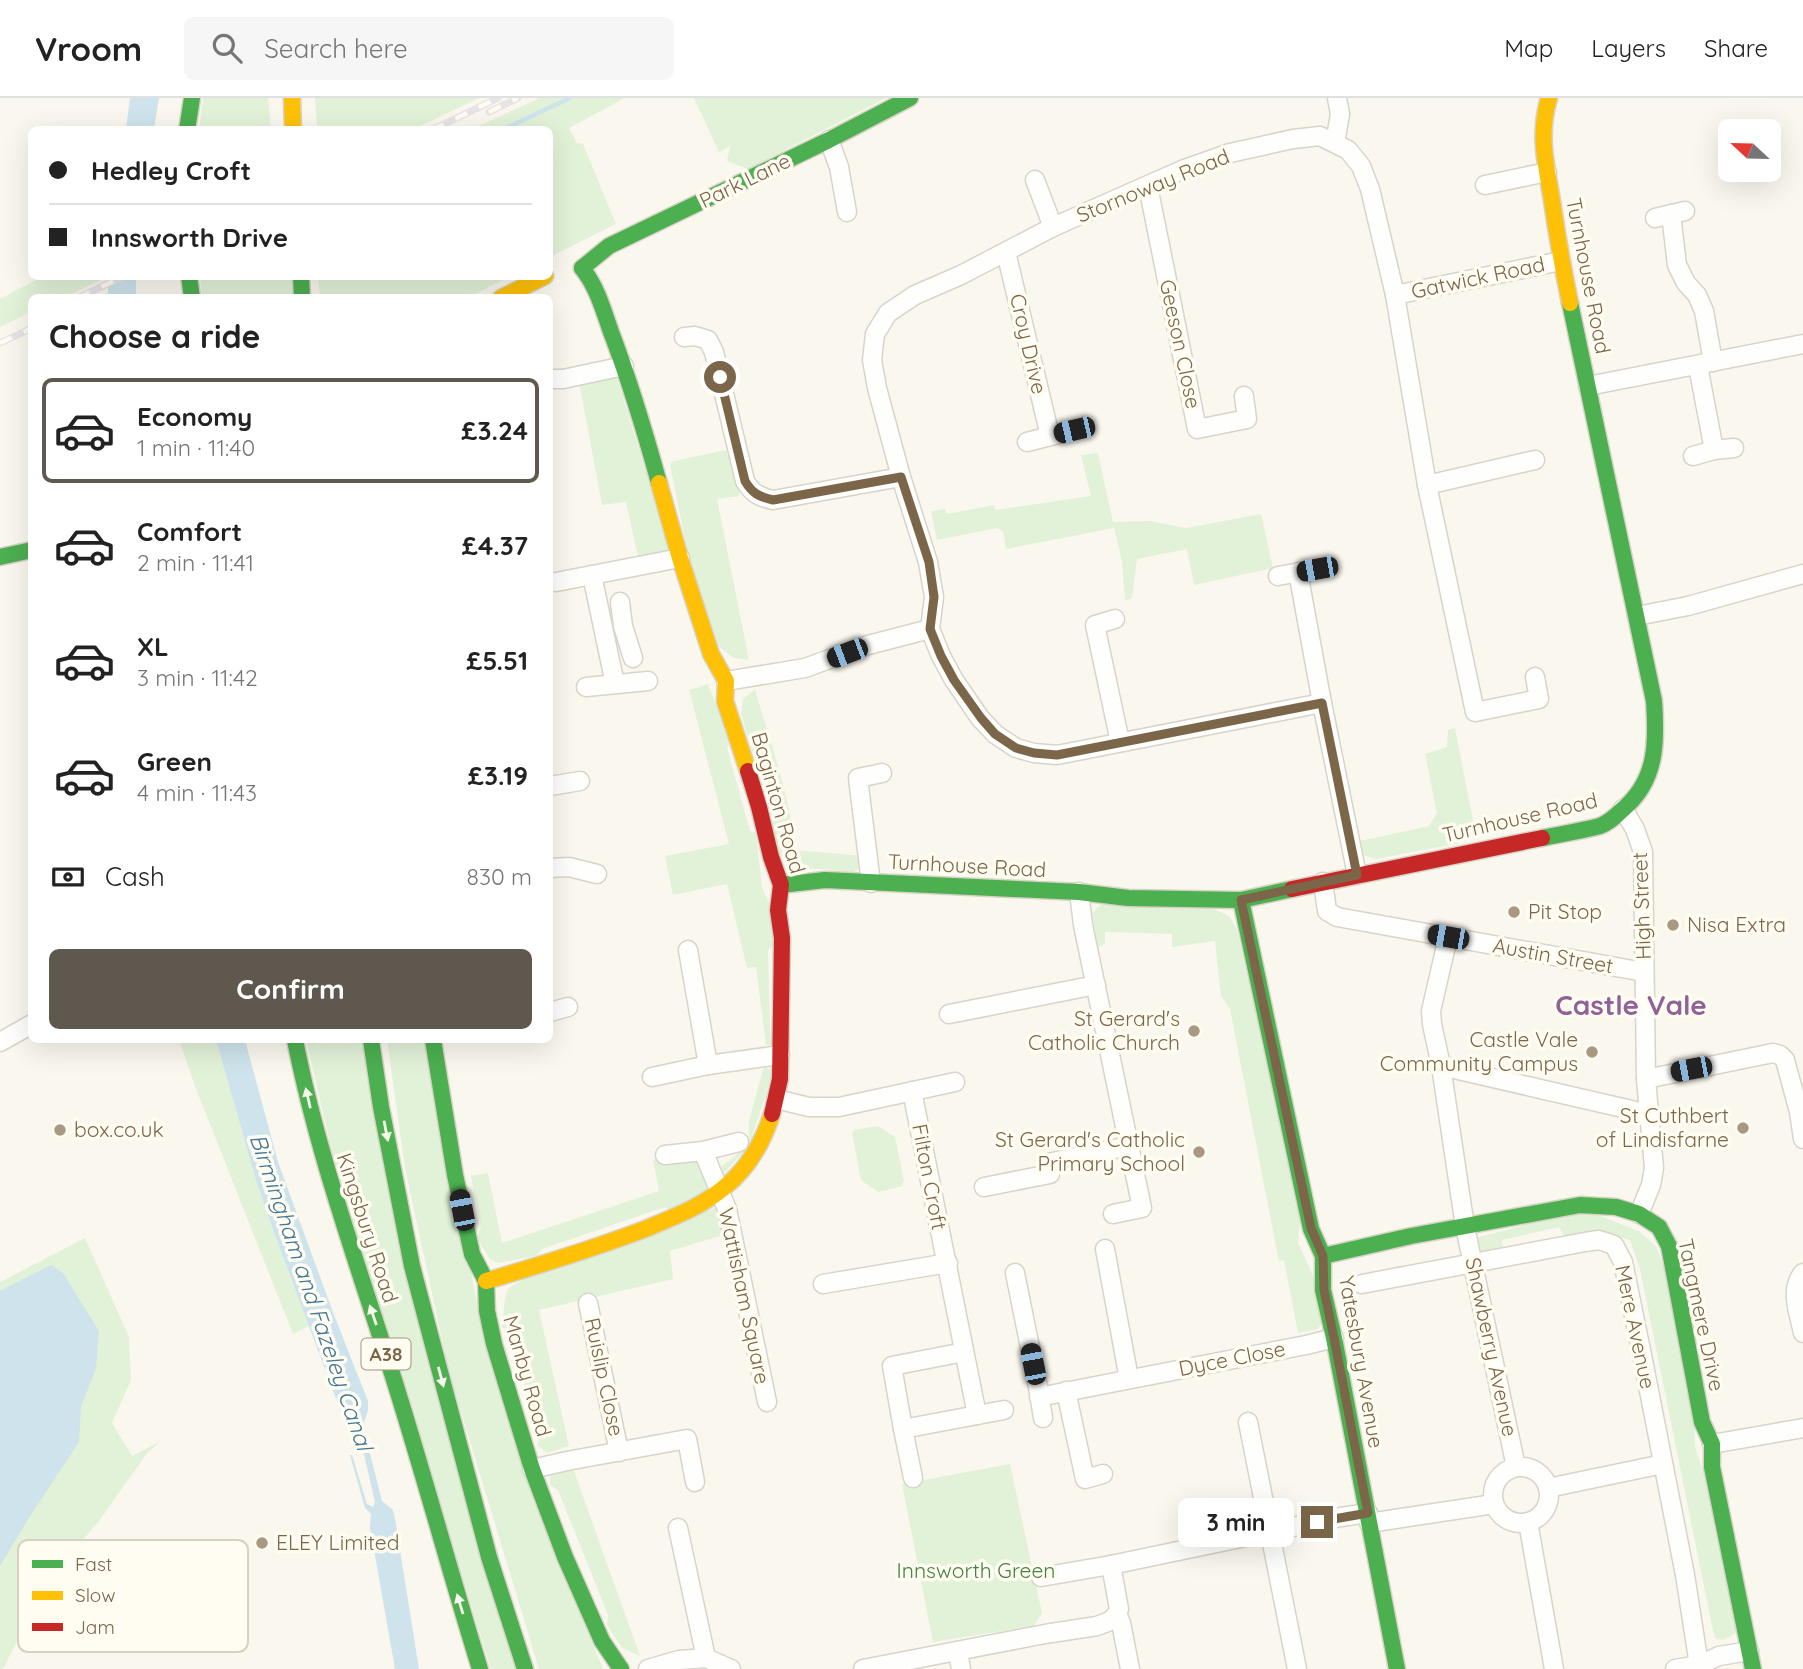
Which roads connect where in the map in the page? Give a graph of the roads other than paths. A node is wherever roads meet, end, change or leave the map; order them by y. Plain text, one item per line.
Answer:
1 (192, 98) edge
2 (292, 98) edge
3 (910, 98) edge
4 (1337, 98) edge
5 (1549, 98) edge
6 (188, 126) edge
7 (293, 126) edge
8 (829, 140) junction
9 (1335, 143) junction
10 (1547, 172) junction
11 (1035, 180) dead end
12 (1485, 185) dead end
13 (1147, 186) junction
14 (847, 212) dead end
15 (1671, 214) dead end
16 (1053, 227) junction
17 (1006, 252) junction
18 (1561, 261) junction
19 (582, 268) junction
20 (553, 272) edge
21 (537, 280) edge
22 (509, 294) edge
23 (1395, 295) junction
24 (684, 337) dead end
25 (1803, 344) edge
26 (1706, 364) junction
27 (624, 366) junction
28 (554, 379) dead end
29 (1588, 386) junction
30 (1244, 397) dead end
31 (1074, 430) dead end
32 (1050, 436) junction
33 (1027, 442) dead end
34 (1734, 448) dead end
35 (1714, 450) junction
36 (1693, 456) dead end
37 (1535, 460) dead end
38 (901, 477) junction
39 (1427, 485) junction
40 (28, 551) edge
41 (0, 557) edge
42 (680, 558) junction
43 (1317, 569) dead end
44 (1298, 572) junction
45 (1803, 574) edge
46 (592, 575) junction
47 (1278, 576) dead end
48 (556, 582) dead end
49 (620, 602) dead end
50 (1637, 616) junction
51 (1115, 619) dead end
52 (623, 626) junction
53 (930, 629) junction
54 (604, 633) junction
55 (633, 659) dead end
56 (1535, 677) dead end
57 (648, 681) dead end
58 (726, 681) junction
59 (615, 684) junction
60 (586, 687) dead end
61 (1322, 703) junction
62 (1119, 742) junction
63 (882, 773) dead end
64 (580, 781) dead end
65 (553, 786) edge
66 (1623, 809) junction
67 (553, 868) edge
68 (596, 871) dead end
69 (1357, 875) junction
70 (1324, 881) junction
71 (871, 883) junction
72 (781, 885) junction
73 (1079, 892) junction
74 (1241, 900) junction
75 (1448, 937) junction
76 (688, 950) dead end
77 (1644, 972) junction
78 (1096, 985) junction
79 (568, 1007) dead end
80 (553, 1011) edge
81 (949, 1014) dead end
82 (28, 1026) edge
83 (0, 1042) edge
84 (296, 1043) edge
85 (371, 1043) edge
86 (434, 1043) edge
87 (780, 1055) junction
88 (708, 1065) junction
89 (1441, 1066) junction
90 (652, 1077) dead end
91 (1646, 1079) junction
92 (955, 1082) dead end
93 (912, 1091) junction
94 (776, 1099) junction
95 (1649, 1114) junction
96 (1803, 1139) edge
97 (739, 1142) dead end
98 (1129, 1146) junction
99 (704, 1151) junction
100 (665, 1155) dead end
101 (984, 1187) dead end
102 (720, 1191) junction
103 (1113, 1214) dead end
104 (1639, 1214) junction
105 (1465, 1227) junction
106 (1105, 1250) dead end
107 (1323, 1256) junction
108 (947, 1263) junction
109 (1474, 1263) junction
110 (1015, 1273) dead end
111 (1803, 1273) edge
112 (486, 1281) junction
113 (823, 1284) dead end
114 (1362, 1284) dead end
115 (588, 1303) dead end
116 (1803, 1333) edge
117 (1334, 1338) junction
118 (964, 1352) junction
119 (1129, 1379) junction
120 (1066, 1391) junction
121 (1040, 1396) junction
122 (767, 1402) dead end
123 (1003, 1410) dead end
124 (977, 1415) junction
125 (1043, 1418) dead end
126 (1248, 1422) dead end
127 (1803, 1428) edge
128 (904, 1429) junction
129 (1712, 1444) junction
130 (619, 1452) junction
131 (1663, 1464) junction
132 (1516, 1467) junction
133 (532, 1469) junction
134 (1102, 1475) dead end
135 (913, 1478) dead end
136 (695, 1482) dead end
137 (1548, 1488) junction
138 (1494, 1504) junction
139 (1369, 1518) junction
140 (1528, 1522) junction
141 (678, 1528) dead end
142 (1270, 1532) junction
143 (1111, 1564) junction
144 (1041, 1577) dead end
145 (1117, 1615) junction
146 (958, 1651) junction
147 (706, 1658) junction
148 (1751, 1660) edge
149 (1699, 1665) junction
150 (480, 1669) edge
151 (525, 1669) edge
152 (621, 1669) edge
153 (648, 1669) edge
154 (732, 1669) edge
155 (863, 1669) edge
156 (961, 1669) edge
157 (1130, 1669) edge
158 (1297, 1669) edge
159 (1397, 1669) edge
160 (1554, 1669) edge
161 (1675, 1669) edge

1 - 6 main road
2 - 7 main road
3 - 8 main road, Park Lane
4 - 9 street
5 - 10 main road, Turnhouse Road
8 - 14 street
8 - 19 main road, Park Lane
9 - 13 street, Stornoway Road
9 - 23 street
10 - 12 street
10 - 18 main road, Turnhouse Road
11 - 16 street
13 - 16 street, Stornoway Road
13 - 30 street, Geeson Close
15 - 26 street
16 - 17 street, Stornoway Road
17 - 32 street, Croy Drive
17 - 38 street, Stornoway Road
18 - 23 street, Gatwick Road
18 - 29 main road, Turnhouse Road
19 - 20 main road
19 - 27 main road, Baginton Road
21 - 22 main road
23 - 39 street
24 - 38 street
25 - 26 street
26 - 29 street
26 - 35 street
27 - 28 street
27 - 42 main road, Baginton Road
29 - 50 main road, Turnhouse Road
31 - 32 street
32 - 33 street
34 - 35 street
35 - 36 street
37 - 39 street
38 - 53 street, Stornoway Road
39 - 56 street
40 - 41 main road
42 - 46 street
42 - 58 main road, Baginton Road
43 - 44 street
44 - 47 street
44 - 61 street
45 - 50 street
46 - 48 street
46 - 54 street
49 - 52 street
50 - 66 main road, Turnhouse Road
51 - 62 street
52 - 54 street
52 - 55 street
53 - 58 street
53 - 62 street
54 - 59 street
57 - 59 street
58 - 72 main road, Baginton Road
59 - 60 street
61 - 62 street
61 - 69 street
63 - 71 street
64 - 65 street
66 - 69 main road, Turnhouse Road
66 - 77 street, High Street
67 - 68 street
69 - 70 main road, Turnhouse Road
70 - 74 main road, Turnhouse Road
70 - 75 street, Austin Street
71 - 72 main road, Turnhouse Road
71 - 73 main road, Turnhouse Road
72 - 87 main road, Baginton Road
73 - 74 main road, Turnhouse Road
73 - 78 street
74 - 107 main road, Yatesbury Avenue
75 - 77 street, Austin Street
75 - 89 street, Shawberry Avenue
76 - 88 street
77 - 91 street, High Street
78 - 81 street
78 - 98 street
79 - 80 street
82 - 83 street
150 -> 84 main road, Kingsbury Road / A38
85 -> 151 main road, Kingsbury Road / A38
86 - 112 main road, Manby Road
87 - 88 street
87 - 94 main road, Baginton Road
88 - 90 street
89 - 95 street
89 - 105 street, Shawberry Avenue
91 - 95 street, High Street
91 - 96 street
92 - 93 street
93 - 94 street
93 - 108 street, Filton Croft
94 - 102 main road, Baginton Road
95 - 104 street, High Street
97 - 99 street
98 - 101 street
98 - 103 street
99 - 100 street
99 - 102 street, Wattisham Square
102 - 112 main road, Baginton Road
102 - 122 street, Wattisham Square
104 - 105 main road, Tangmere Drive
104 - 129 main road, Tangmere Drive
105 - 107 main road, Tangmere Drive
105 - 109 street, Shawberry Avenue
106 - 119 street
107 - 117 main road, Yatesbury Avenue
108 - 113 street
108 - 118 street, Filton Croft
109 - 114 street, Mere Avenue
109 - 131 street, Mere Avenue
109 - 132 street, Shawberry Avenue
110 - 121 street
111 - 116 street
112 - 133 main road, Manby Road
115 - 130 street, Ruislip Close
117 - 119 street, Dyce Close
117 - 139 main road, Yatesbury Avenue
118 - 124 street, Filton Croft
118 - 128 street
119 - 120 street, Dyce Close
120 - 121 street, Dyce Close
120 - 134 street
121 - 125 street
123 - 124 street
124 - 128 street
126 - 142 street
127 - 129 street
128 - 135 street
129 - 148 main road, Tangmere Drive
130 - 133 street, Ruislip Close
130 - 136 street, Ruislip Close
131 - 137 street
131 - 149 street, Mere Avenue
132 - 137 street
132 - 138 street
133 - 152 main road, Manby Road
137 - 140 street
138 - 139 street
138 - 140 street
139 - 142 street
139 - 159 main road, Yatesbury Avenue
140 - 160 street
141 - 147 street
142 - 143 street
142 - 158 street
143 - 144 street
143 - 145 street
145 - 146 street
145 - 157 street
146 - 155 street
146 - 156 street
147 - 153 street
147 - 154 street
148 - 149 street
149 - 161 street

